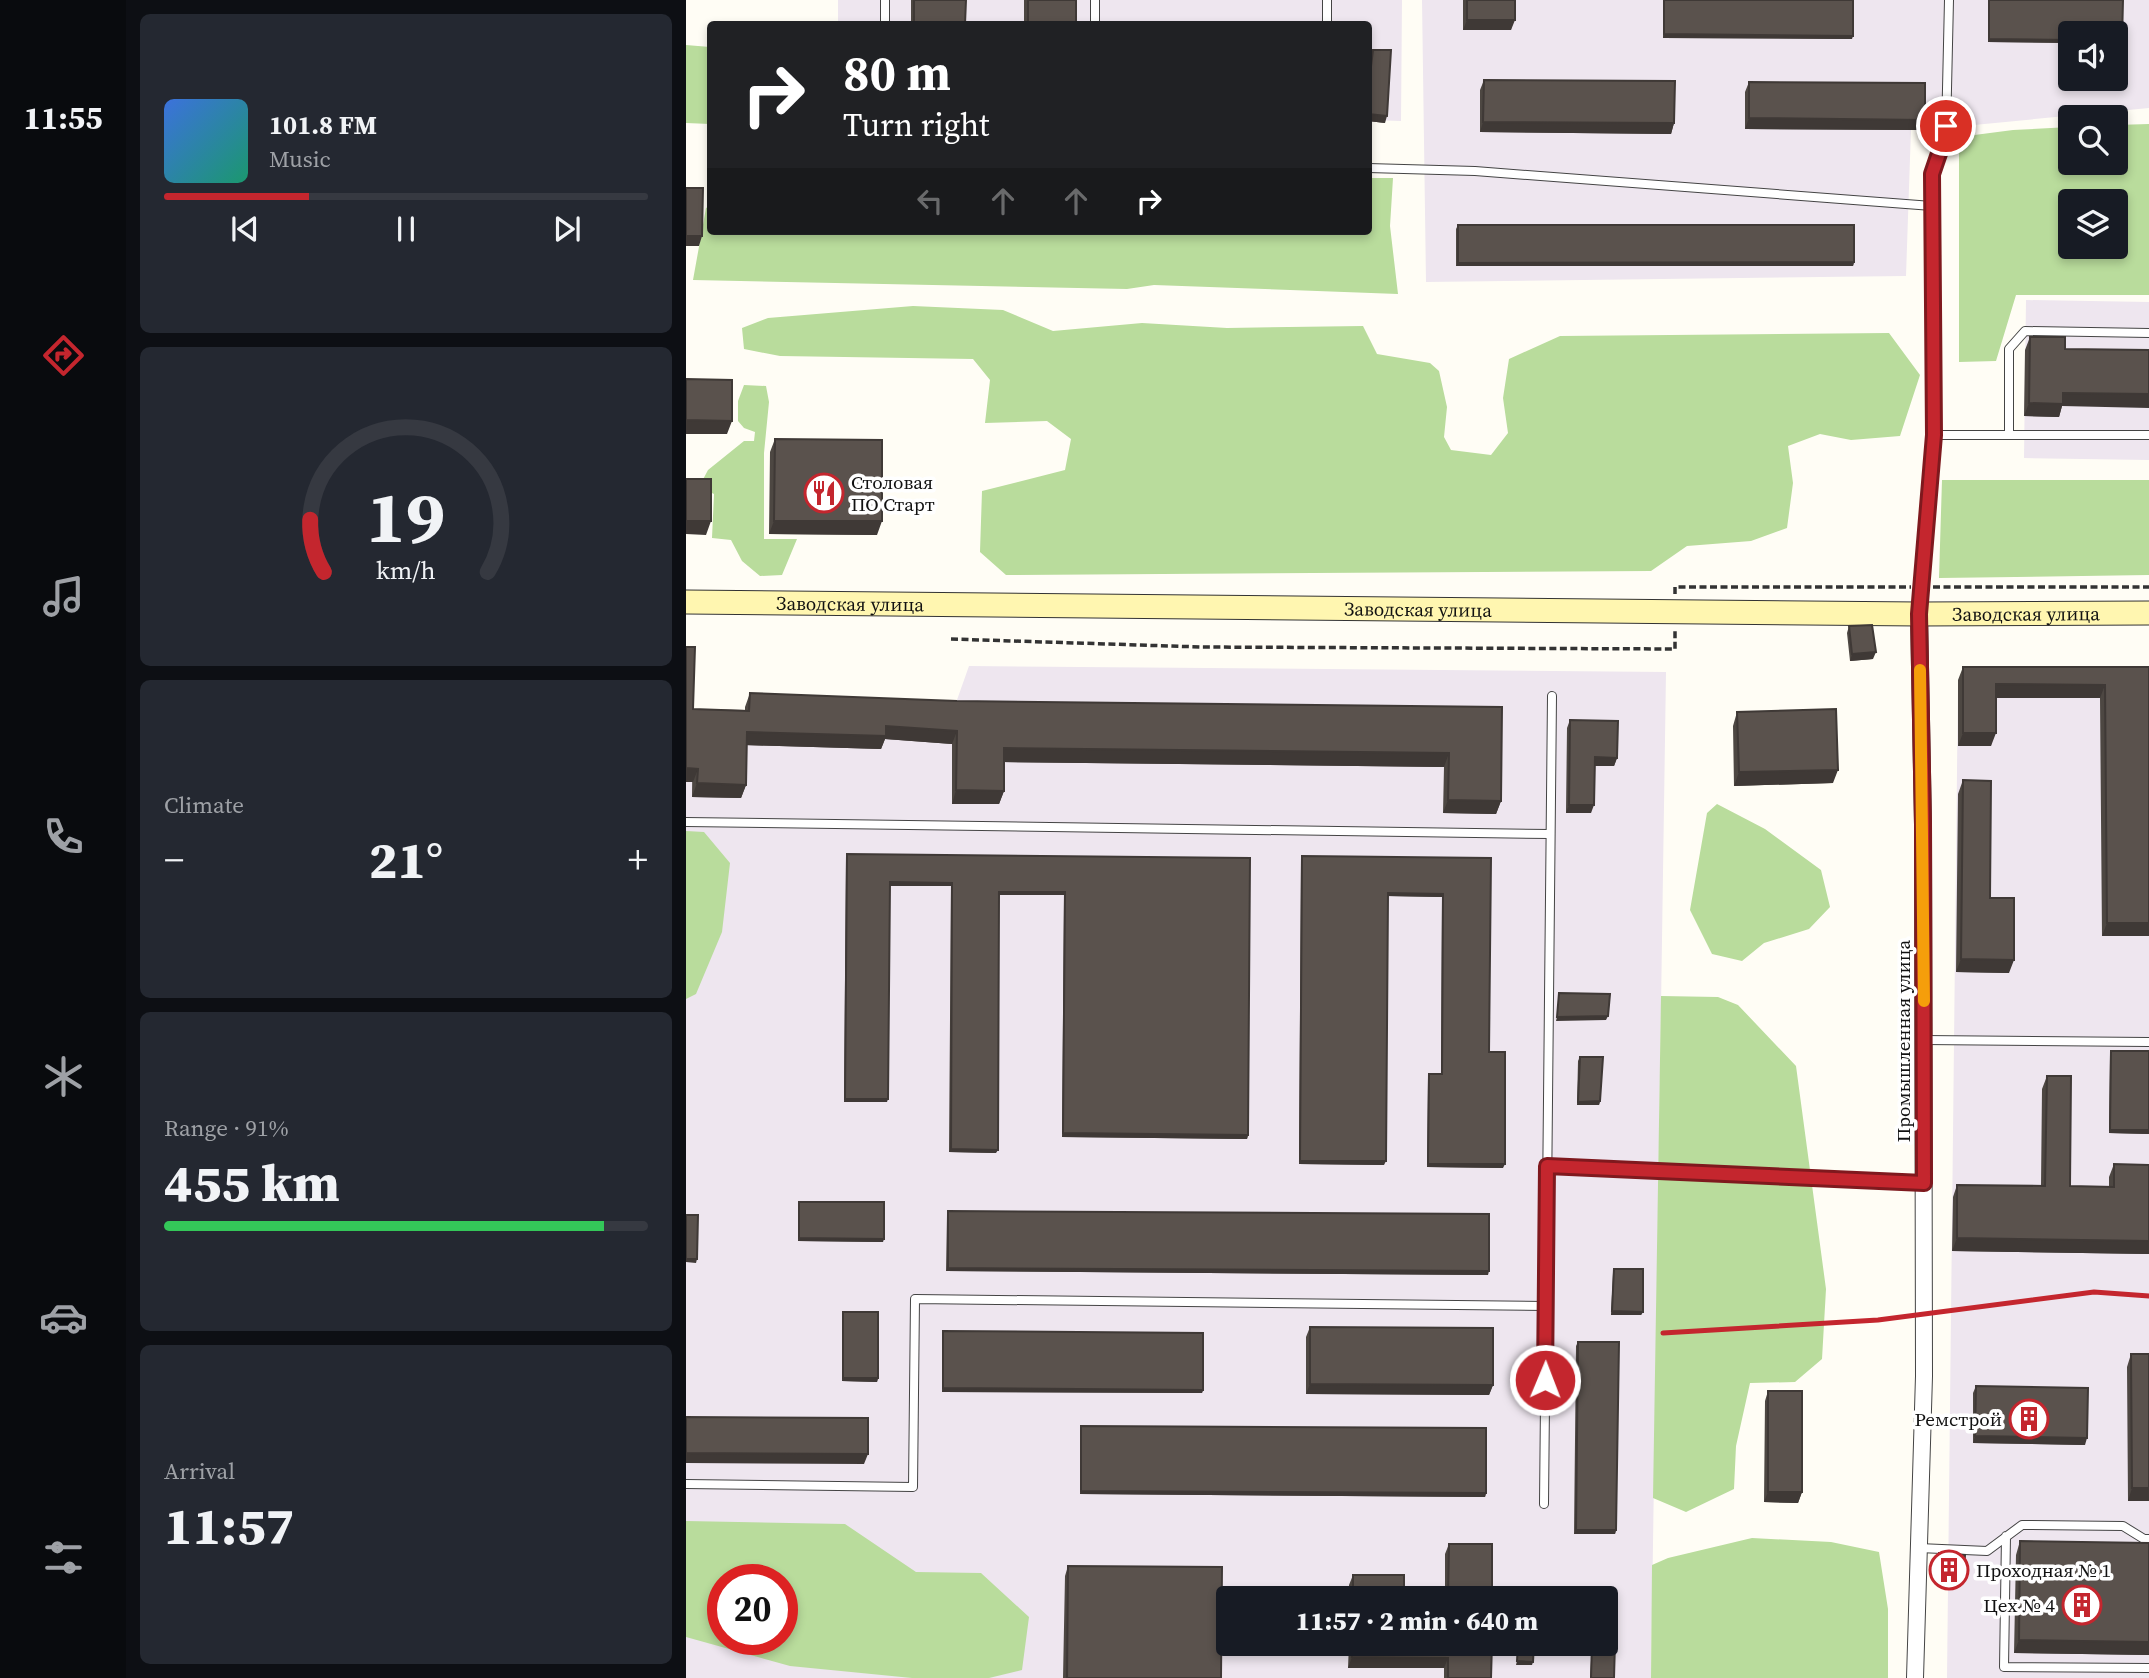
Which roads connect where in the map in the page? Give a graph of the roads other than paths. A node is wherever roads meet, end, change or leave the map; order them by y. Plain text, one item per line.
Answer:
1 (886, 0) edge
2 (1095, 0) edge
3 (1327, 0) edge
4 (1949, 0) edge
5 (885, 21) edge
6 (1095, 21) edge
7 (1327, 21) edge
8 (1372, 168) edge
9 (1932, 205) junction
10 (2149, 333) edge
11 (1934, 435) junction
12 (2009, 435) junction
13 (2149, 435) edge
14 (686, 602) edge
15 (2149, 613) edge
16 (1919, 614) junction
17 (1552, 696) dead end
18 (686, 822) edge
19 (1549, 834) junction
20 (1924, 1040) junction
21 (2149, 1042) edge
22 (1547, 1166) junction
23 (1924, 1183) junction
24 (1546, 1306) junction
25 (686, 1484) edge
26 (1544, 1504) dead end
27 (2006, 1536) junction
28 (2149, 1539) edge
29 (1919, 1548) junction
30 (2149, 1668) edge
31 (1915, 1678) edge

1 - 5 lane
2 - 6 lane
3 - 7 lane
4 - 9 lane
8 - 9 lane
9 - 11 lane
10 - 12 lane
11 - 12 lane
11 - 16 lane
12 - 13 lane
14 - 16 main road, Заводская улица
15 - 16 main road, Заводская улица
16 - 20 street, Промышленная улица
17 - 19 lane
18 - 19 lane
19 - 22 lane
20 - 21 lane
20 - 23 street, Промышленная улица
22 - 23 lane
22 - 24 lane
23 - 29 street, Промышленная улица
24 - 25 lane
24 - 26 lane
27 - 28 lane
27 - 29 lane
27 - 30 lane
29 - 31 street, Промышленная улица

